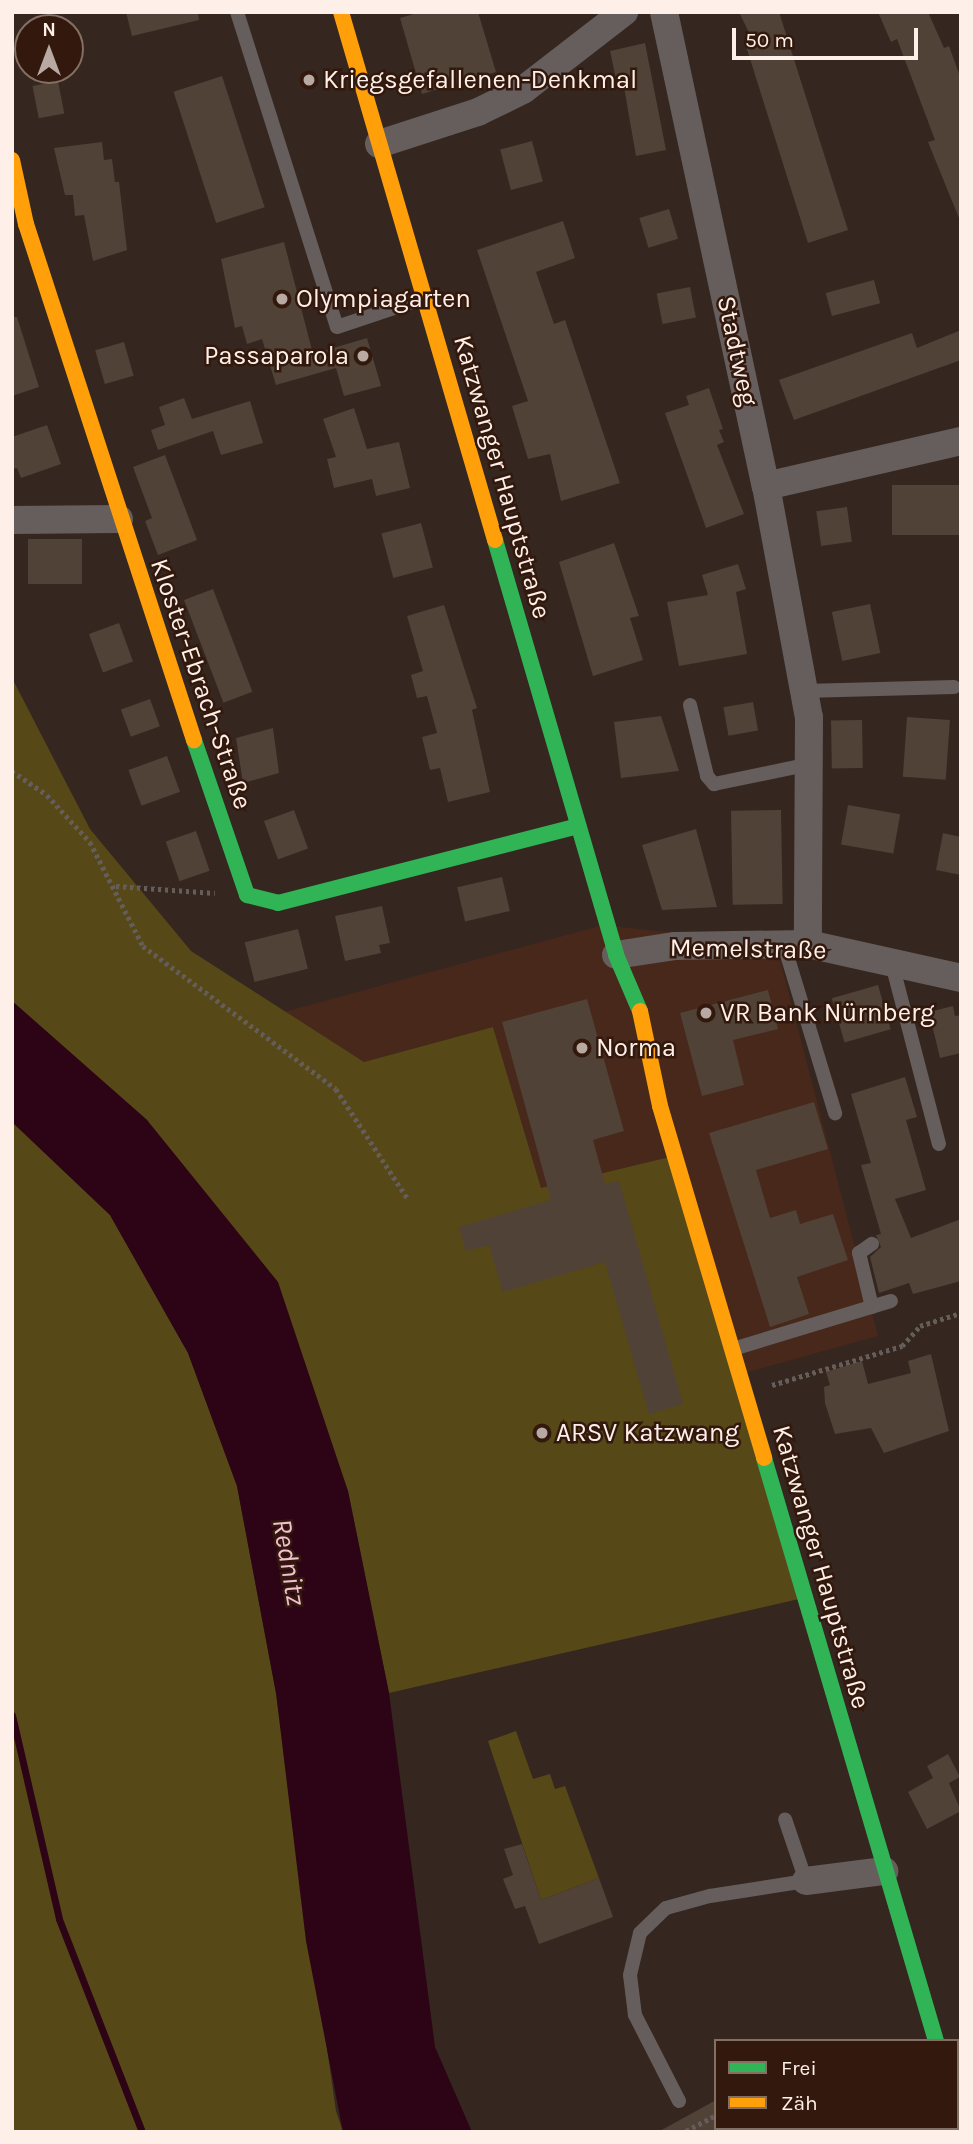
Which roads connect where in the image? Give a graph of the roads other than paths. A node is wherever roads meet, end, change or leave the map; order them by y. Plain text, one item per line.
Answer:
1 (237, 12) edge
2 (341, 12) edge
3 (624, 12) edge
4 (664, 12) edge
5 (379, 144) junction
6 (12, 160) edge
7 (19, 227) edge
8 (424, 298) junction
9 (961, 441) edge
10 (766, 486) junction
11 (118, 519) junction
12 (12, 520) edge
13 (954, 687) dead end
14 (804, 691) junction
15 (690, 705) dead end
16 (811, 764) junction
17 (578, 826) junction
18 (796, 945) junction
19 (616, 955) junction
20 (891, 960) junction
21 (961, 978) edge
22 (618, 1006) dead end
23 (629, 1046) dead end
24 (660, 1106) junction
25 (835, 1113) dead end
26 (939, 1144) dead end
27 (872, 1244) dead end
28 (891, 1301) dead end
29 (872, 1307) junction
30 (732, 1350) junction
31 (785, 1819) dead end
32 (884, 1871) junction
33 (806, 1881) junction
34 (935, 2039) edge
35 (679, 2101) dead end

1 - 8 lane
2 - 5 main road, Katzwanger Hauptstraße
3 - 5 street
4 - 10 street, Stadtweg
5 - 8 main road, Katzwanger Hauptstraße
6 - 7 main road, Kloster-Ebrach-Straße
7 - 11 main road, Kloster-Ebrach-Straße
8 - 17 main road, Katzwanger Hauptstraße
9 - 10 street
10 - 14 street, Stadtweg
11 - 12 street
11 - 17 main road, Kloster-Ebrach-Straße
13 - 14 lane
14 - 16 street, Stadtweg
15 - 16 lane
16 - 18 street, Stadtweg
17 - 19 main road, Katzwanger Hauptstraße
18 - 19 street, Memelstraße
18 - 20 street, Memelstraße
18 - 25 lane
19 - 22 main road, Katzwanger Hauptstraße
19 - 24 main road, Katzwanger Hauptstraße
20 - 21 street, Memelstraße
20 - 26 lane
23 - 24 main road, Katzwanger Hauptstraße
24 - 30 main road, Katzwanger Hauptstraße
27 - 29 lane
28 - 29 lane
29 - 30 lane
30 - 32 main road, Katzwanger Hauptstraße
31 - 33 lane
32 - 33 street
32 - 34 main road, Katzwanger Hauptstraße
33 - 35 lane

